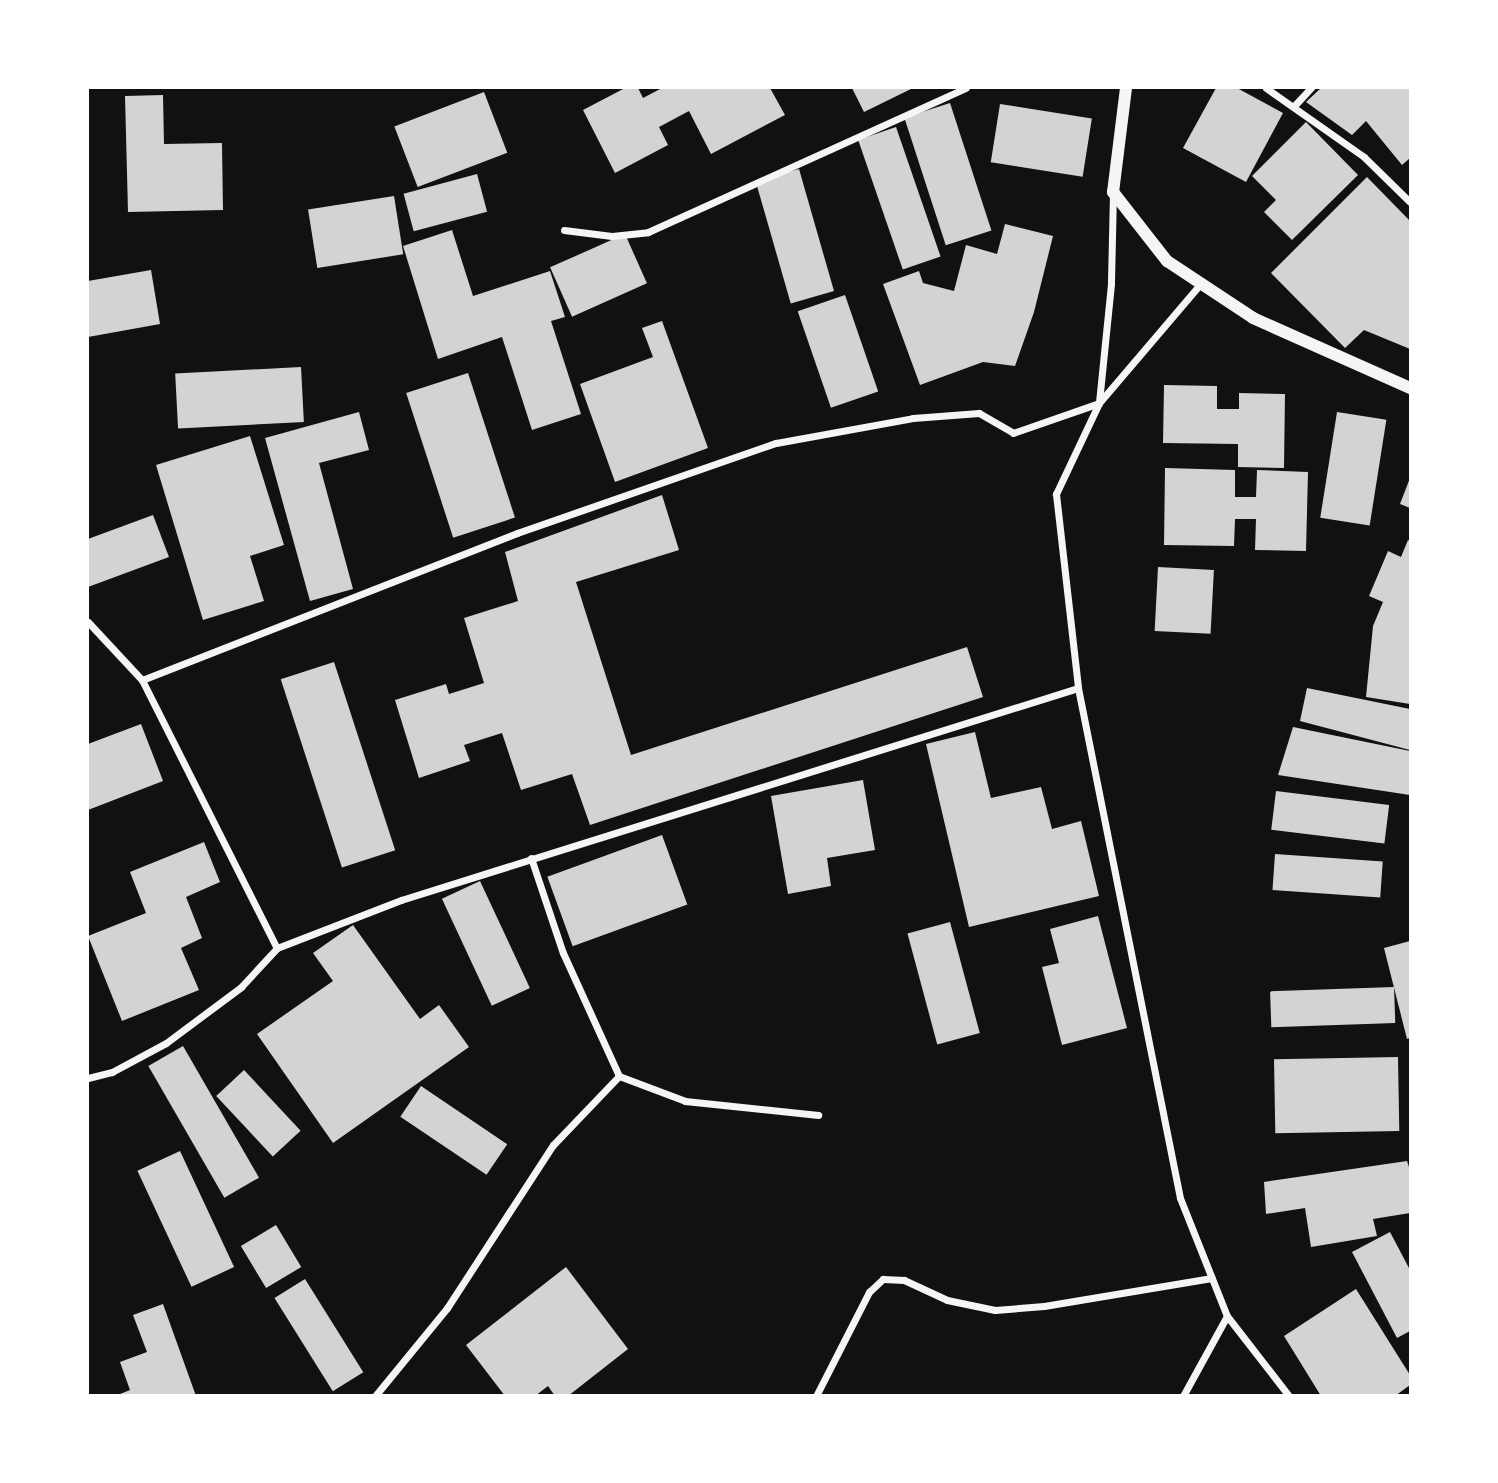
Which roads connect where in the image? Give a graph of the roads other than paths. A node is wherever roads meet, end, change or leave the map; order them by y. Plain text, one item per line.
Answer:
1 (966, 88) edge
2 (1126, 88) edge
3 (1266, 88) edge
4 (1311, 88) edge
5 (1294, 106) junction
6 (1113, 192) junction
7 (1410, 202) edge
8 (564, 230) dead end
9 (1201, 283) junction
10 (1410, 388) edge
11 (1099, 403) junction
12 (88, 622) edge
13 (142, 680) junction
14 (1078, 688) junction
15 (531, 858) junction
16 (277, 948) junction
17 (619, 1076) junction
18 (88, 1078) edge
19 (818, 1115) dead end
20 (1212, 1278) junction
21 (1227, 1316) junction
22 (374, 1395) edge
23 (816, 1395) edge
24 (1183, 1395) edge
25 (1289, 1395) edge

1 - 8 street
2 - 6 street
3 - 5 street
4 - 5 street
5 - 7 street
6 - 9 street
6 - 11 street
9 - 10 street
9 - 11 street
11 - 13 street
11 - 14 street
12 - 13 street
13 - 16 street
14 - 15 street
14 - 20 street
15 - 16 street
15 - 17 street
16 - 18 street
17 - 19 street
17 - 22 street
20 - 21 street
20 - 23 street
21 - 24 street
21 - 25 street

